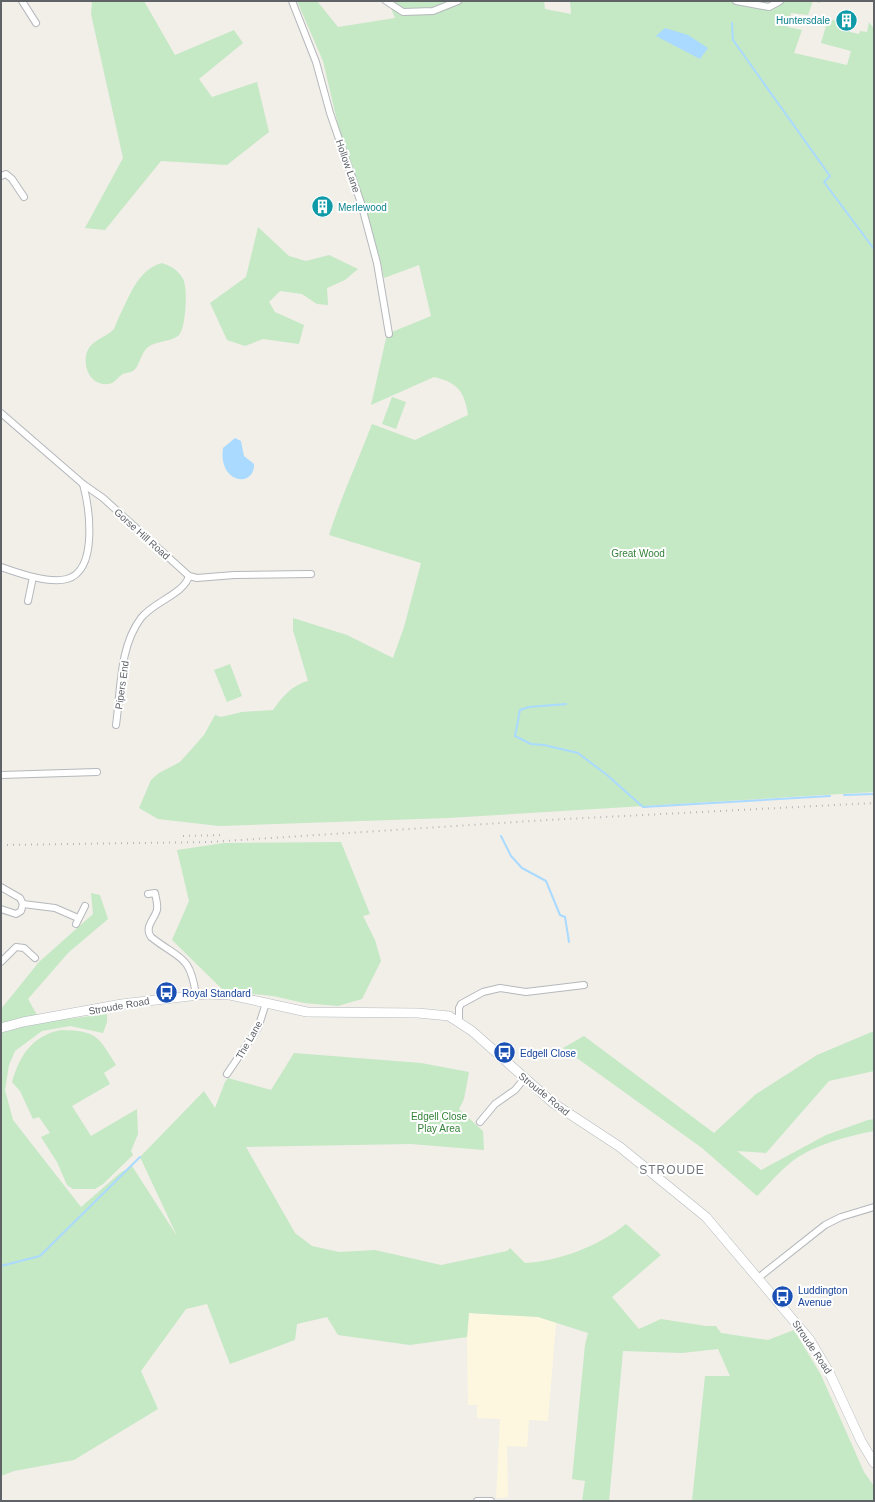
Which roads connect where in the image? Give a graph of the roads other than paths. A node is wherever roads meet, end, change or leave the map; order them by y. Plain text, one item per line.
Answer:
1 (22, 1) edge
2 (292, 1) edge
3 (386, 1) edge
4 (458, 1) edge
5 (736, 1) edge
6 (780, 1) edge
7 (36, 23) dead end
8 (1, 176) edge
9 (24, 197) dead end
10 (389, 334) dead end
11 (1, 413) edge
12 (83, 484) junction
13 (1, 567) edge
14 (311, 574) dead end
15 (189, 576) junction
16 (33, 577) junction
17 (28, 601) dead end
18 (116, 725) dead end
19 (97, 772) dead end
20 (1, 775) edge
21 (1, 887) edge
22 (148, 894) dead end
23 (23, 904) junction
24 (85, 906) dead end
25 (1, 909) edge
26 (78, 918) junction
27 (76, 924) dead end
28 (35, 958) dead end
29 (1, 962) edge
30 (584, 985) dead end
31 (196, 996) junction
32 (266, 1004) junction
33 (459, 1008) junction
34 (449, 1016) junction
35 (459, 1022) junction
36 (1, 1028) edge
37 (227, 1074) dead end
38 (524, 1079) junction
39 (480, 1122) dead end
40 (874, 1206) edge
41 (758, 1278) junction
42 (874, 1463) edge
43 (477, 1501) edge
44 (491, 1501) edge

1 - 7 street
2 - 10 street, Hollow Lane
3 - 4 street
5 - 6 street
8 - 9 street
11 - 12 street, Gorse Hill Road
12 - 15 street, Gorse Hill Road
12 - 16 street
13 - 16 street
14 - 15 street
15 - 18 street, Pipers End
16 - 17 street
19 - 20 street
21 - 23 street
22 - 31 street
23 - 25 street
23 - 26 street
24 - 26 street
26 - 27 street
28 - 29 street
30 - 33 street
31 - 32 street, Stroude Road
31 - 36 street, Stroude Road
32 - 34 street, Stroude Road
32 - 37 street, The Lane
33 - 34 street
33 - 35 street
34 - 35 street, Stroude Road
35 - 38 street, Stroude Road
38 - 39 street
38 - 41 street, Stroude Road
40 - 41 street
41 - 42 street, Stroude Road
43 - 44 street

